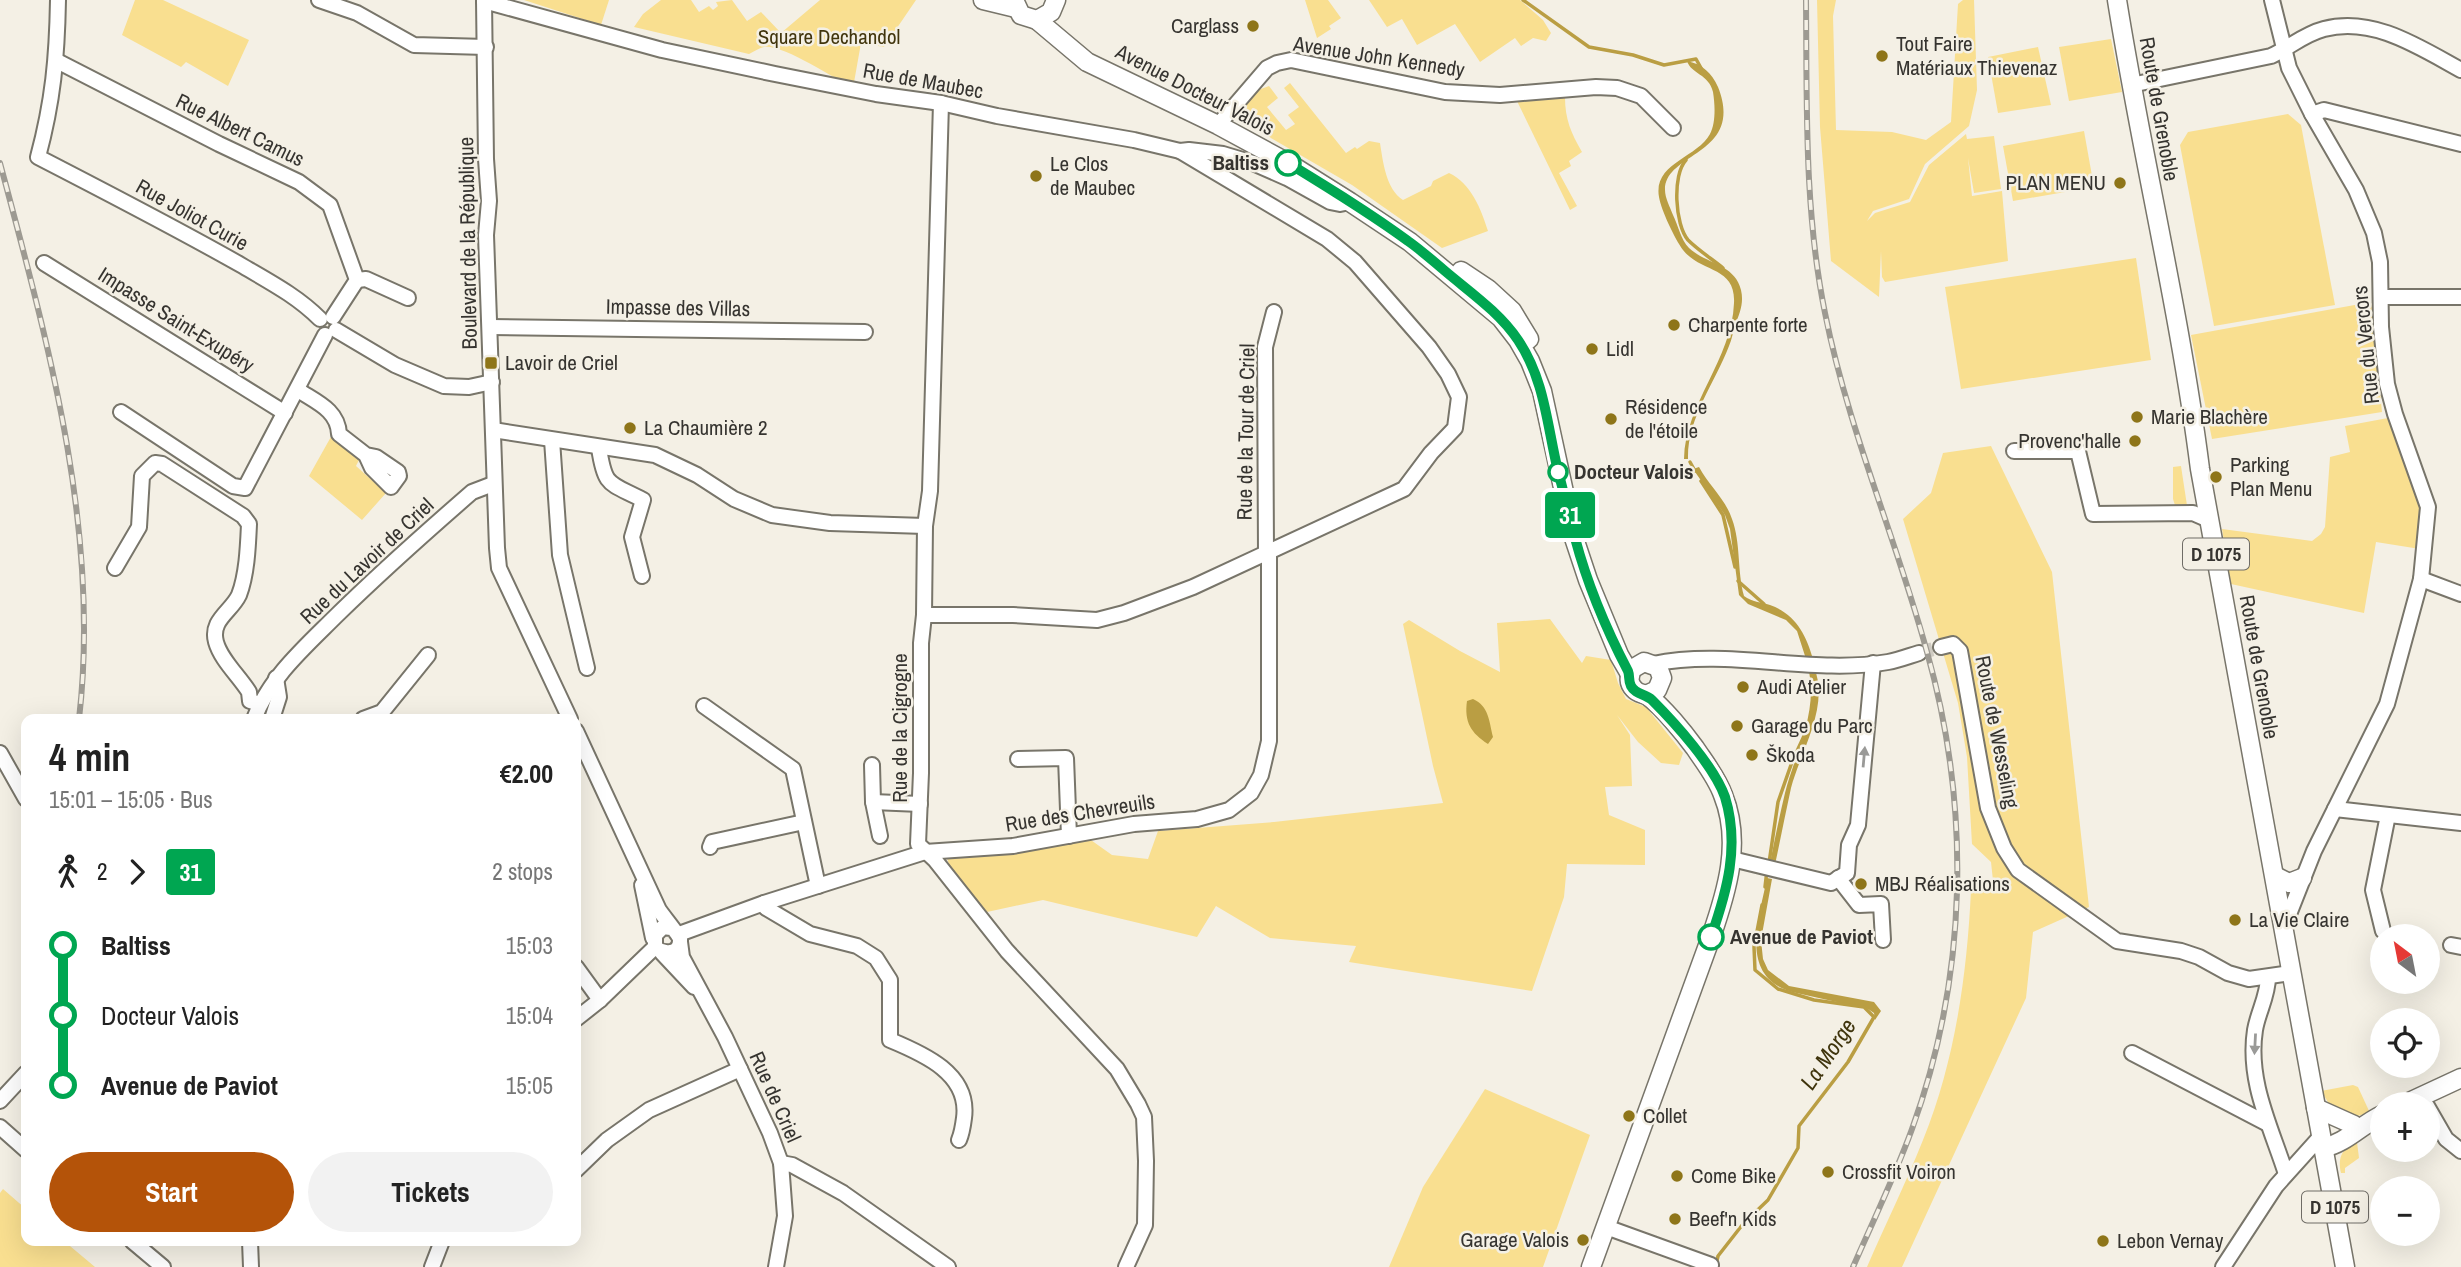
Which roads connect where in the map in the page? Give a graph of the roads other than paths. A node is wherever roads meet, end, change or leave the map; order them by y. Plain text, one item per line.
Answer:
1 (58, 0) edge
2 (318, 0) edge
3 (983, 0) edge
4 (2117, 0) edge
5 (2272, 0) edge
6 (484, 1) edge
7 (1056, 3) edge
8 (1015, 4) edge
9 (1037, 20) junction
10 (486, 47) junction
11 (1068, 47) junction
12 (2284, 50) junction
13 (57, 61) junction
14 (2461, 70) edge
15 (2131, 85) junction
16 (941, 103) junction
17 (2312, 114) junction
18 (1218, 125) junction
19 (1673, 128) dead end
20 (2461, 144) edge
21 (1180, 151) junction
22 (1350, 202) junction
23 (44, 262) dead end
24 (357, 280) junction
25 (2381, 297) junction
26 (2461, 297) edge
27 (408, 298) dead end
28 (1274, 312) dead end
29 (329, 325) junction
30 (490, 327) junction
31 (865, 332) dead end
32 (492, 382) junction
33 (298, 390) junction
34 (121, 412) dead end
35 (285, 414) junction
36 (493, 430) junction
37 (552, 440) junction
38 (599, 448) junction
39 (2014, 451) dead end
40 (366, 456) dead end
41 (494, 484) junction
42 (2209, 520) junction
43 (925, 526) junction
44 (1267, 554) junction
45 (115, 568) dead end
46 (642, 576) dead end
47 (2421, 579) junction
48 (2461, 594) edge
49 (924, 615) junction
50 (1610, 631) junction
51 (1941, 648) dead end
52 (1919, 653) tunnel mouth
53 (428, 656) dead end
54 (1873, 663) junction
55 (587, 668) dead end
56 (1630, 674) junction
57 (1653, 677) junction
58 (276, 678) junction
59 (260, 705) junction
60 (704, 706) dead end
61 (256, 714) edge
62 (274, 714) edge
63 (377, 714) edge
64 (568, 714) edge
65 (581, 742) edge
66 (0, 753) edge
67 (1018, 759) dead end
68 (872, 765) dead end
69 (21, 790) edge
70 (873, 802) junction
71 (920, 804) junction
72 (2335, 808) junction
73 (2389, 816) junction
74 (804, 822) junction
75 (2461, 823) edge
76 (880, 836) dead end
77 (1069, 836) junction
78 (710, 847) dead end
79 (925, 852) junction
80 (1732, 859) junction
81 (640, 869) junction
82 (2275, 876) junction
83 (1838, 878) junction
84 (2301, 881) junction
85 (818, 886) junction
86 (2278, 896) junction
87 (764, 903) junction
88 (2381, 924) edge
89 (2284, 927) junction
90 (676, 935) junction
91 (1883, 940) dead end
92 (657, 946) junction
93 (2291, 973) junction
94 (581, 974) edge
95 (2268, 977) junction
96 (701, 992) junction
97 (600, 1000) junction
98 (581, 1015) edge
99 (2132, 1053) dead end
100 (740, 1069) junction
101 (21, 1078) edge
102 (2461, 1078) edge
103 (2440, 1092) edge
104 (0, 1101) edge
105 (2316, 1108) junction
106 (2370, 1120) edge
107 (2268, 1124) junction
108 (2359, 1124) junction
109 (0, 1127) edge
110 (2440, 1128) edge
111 (959, 1140) dead end
112 (2322, 1142) junction
113 (21, 1146) edge
114 (2461, 1151) edge
115 (781, 1163) junction
116 (581, 1165) edge
117 (2286, 1174) junction
118 (1606, 1227) junction
119 (138, 1246) edge
120 (250, 1246) edge
121 (440, 1246) edge
122 (1712, 1265) edge
123 (163, 1267) edge
124 (251, 1267) edge
125 (432, 1267) edge
126 (776, 1267) edge
127 (948, 1267) edge
128 (1126, 1267) edge
129 (1591, 1267) edge
130 (2223, 1267) edge
131 (2345, 1267) edge

1 - 13 street
2 - 10 street
3 - 8 main road, Avenue Docteur Valois
4 - 15 main road, Route de Grenoble / D 1075
5 - 12 street, Rue du Vercors
6 - 10 street, Boulevard de la République
6 - 16 street, Rue de Maubec
7 - 9 main road
7 - 11 main road
8 - 9 main road, Avenue Docteur Valois
9 - 11 main road, Avenue Docteur Valois
10 - 30 street, Boulevard de la République
11 - 18 main road, Avenue Docteur Valois
12 - 14 street
12 - 15 street
12 - 17 street, Rue du Vercors
13 - 24 street, Rue Albert Camus
13 - 29 street, Rue Joliot Curie
15 - 42 main road, Route de Grenoble / D 1075
16 - 21 street, Rue de Maubec
16 - 43 street, Rue de la Cigrogne
17 - 20 street
17 - 25 street, Rue du Vercors
18 - 19 street, Avenue John Kennedy
18 - 22 main road, Avenue Docteur Valois
21 - 22 street, Rue de Maubec
21 - 44 street
22 - 50 main road, Avenue Docteur Valois
23 - 35 street, Impasse Saint-Exupéry
24 - 27 street
24 - 29 street
25 - 26 street
25 - 47 street, Rue du Vercors
28 - 44 street, Rue de la Tour de Criel
29 - 32 street, Rue Joliot Curie
29 - 33 street
30 - 31 street, Impasse des Villas
30 - 32 street, Boulevard de la République
32 - 36 street, Boulevard de la République
33 - 35 street
33 - 40 street
34 - 35 street
36 - 37 street
36 - 41 street, Boulevard de la République
37 - 38 street
37 - 55 street
38 - 43 street
38 - 46 street
39 - 42 street
41 - 58 street, Rue du Lavoir de Criel
41 - 64 street
42 - 82 main road, Route de Grenoble / D 1075
43 - 49 street, Rue de la Cigrogne
44 - 49 street
44 - 77 street, Rue des Chevreuils
45 - 59 street
47 - 48 street
47 - 72 street, Rue du Vercors
49 - 71 street, Rue de la Cigrogne
50 - 56 main road, Avenue Docteur Valois
50 - 57 main road, Avenue Docteur Valois
51 - 95 street, Route de Wesseling
52 - 54 street
53 - 63 street
54 - 57 street
83 -> 54 street
56 - 57 main road
56 - 57 main road, Avenue Docteur Valois
57 - 80 main road
58 - 59 street, Rue du Lavoir de Criel
58 - 62 street
59 - 61 street, Rue du Lavoir de Criel
60 - 74 street
65 - 81 street, Rue de Criel
66 - 69 street
67 - 77 street
68 - 70 street
70 - 71 street
70 - 76 street
71 - 79 street, Rue de la Cigrogne
72 - 73 street
72 - 84 street, Rue du Vercors
73 - 75 street
73 - 88 street
74 - 78 street
74 - 85 street
77 - 79 street, Rue des Chevreuils
79 - 85 street, Rue des Chevreuils
79 - 128 street
80 - 83 street
80 - 118 main road
81 - 90 street, Rue de Criel
81 - 92 street, Rue de Criel
82 - 84 main road
82 - 86 main road, Route de Grenoble / D 1075
83 - 91 street
84 - 86 main road
84 - 89 street, Rue du Vercors
85 - 87 street, Rue des Chevreuils
86 - 89 main road, Route de Grenoble / D 1075
87 - 90 street, Rue des Chevreuils
87 - 111 street
89 - 93 main road, Route de Grenoble / D 1075
90 - 92 street
90 - 92 street
90 - 96 street, Rue de Criel
92 - 96 street, Rue de Criel
92 - 97 street
93 - 95 street, Route de Wesseling
93 - 105 main road, Route de Grenoble / D 1075
94 - 97 street
95 -> 107 street
96 - 100 street, Rue de Criel
97 - 98 street
99 - 107 street
100 - 115 street, Rue de Criel
100 - 116 street
101 - 104 street
102 - 103 main road
105 - 108 main road
105 - 112 main road, Route de Grenoble / D 1075
106 - 108 main road
107 - 117 street
108 - 112 main road
109 - 113 street
110 - 114 street
112 - 117 street
112 - 131 main road, D 1075
115 - 126 street, Rue de Criel
115 - 127 street
117 - 130 street
118 - 122 street
118 - 129 main road
119 - 123 street
120 - 124 street
121 - 125 street

